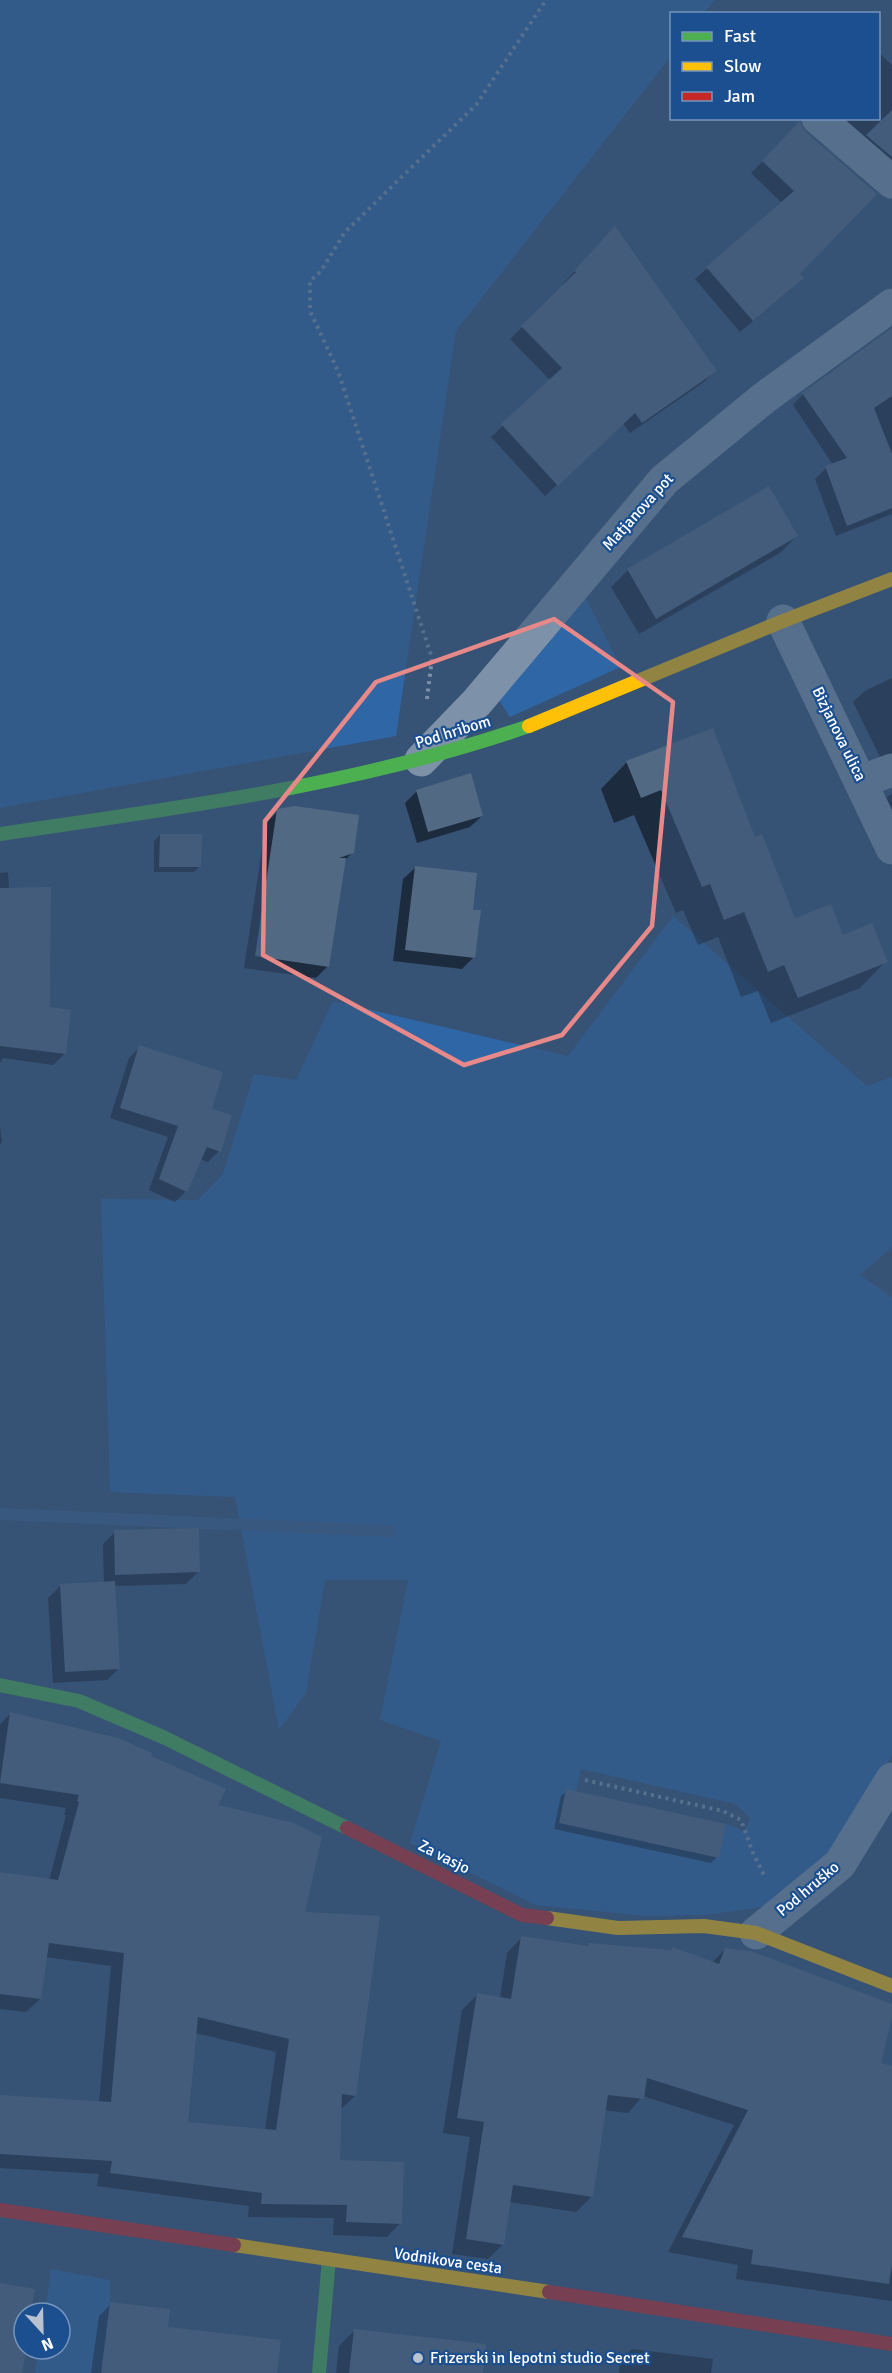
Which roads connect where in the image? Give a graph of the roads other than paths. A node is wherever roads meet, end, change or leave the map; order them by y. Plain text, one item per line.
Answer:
1 (820, 120) edge
2 (892, 182) edge
3 (892, 304) edge
4 (892, 579) edge
5 (783, 621) junction
6 (421, 760) junction
7 (892, 770) edge
8 (862, 782) junction
9 (0, 834) edge
10 (892, 848) edge
11 (0, 1685) edge
12 (892, 1779) edge
13 (756, 1933) junction
14 (892, 1986) edge
15 (0, 2210) edge
16 (329, 2259) junction
17 (892, 2344) edge
18 (319, 2373) edge

1 - 2 street
3 - 6 street, Matjanova pot
4 - 5 street, Pod hribom
5 - 6 street, Pod hribom
5 - 8 street, Bizjanova ulica
6 - 9 street, Pod hribom
7 - 8 street
8 - 10 street, Bizjanova ulica
11 - 13 street, Za vasjo
12 - 13 street, Pod hruško
13 - 14 street, Za vasjo
15 - 16 street, Vodnikova cesta
16 - 17 street, Vodnikova cesta
16 - 18 street

